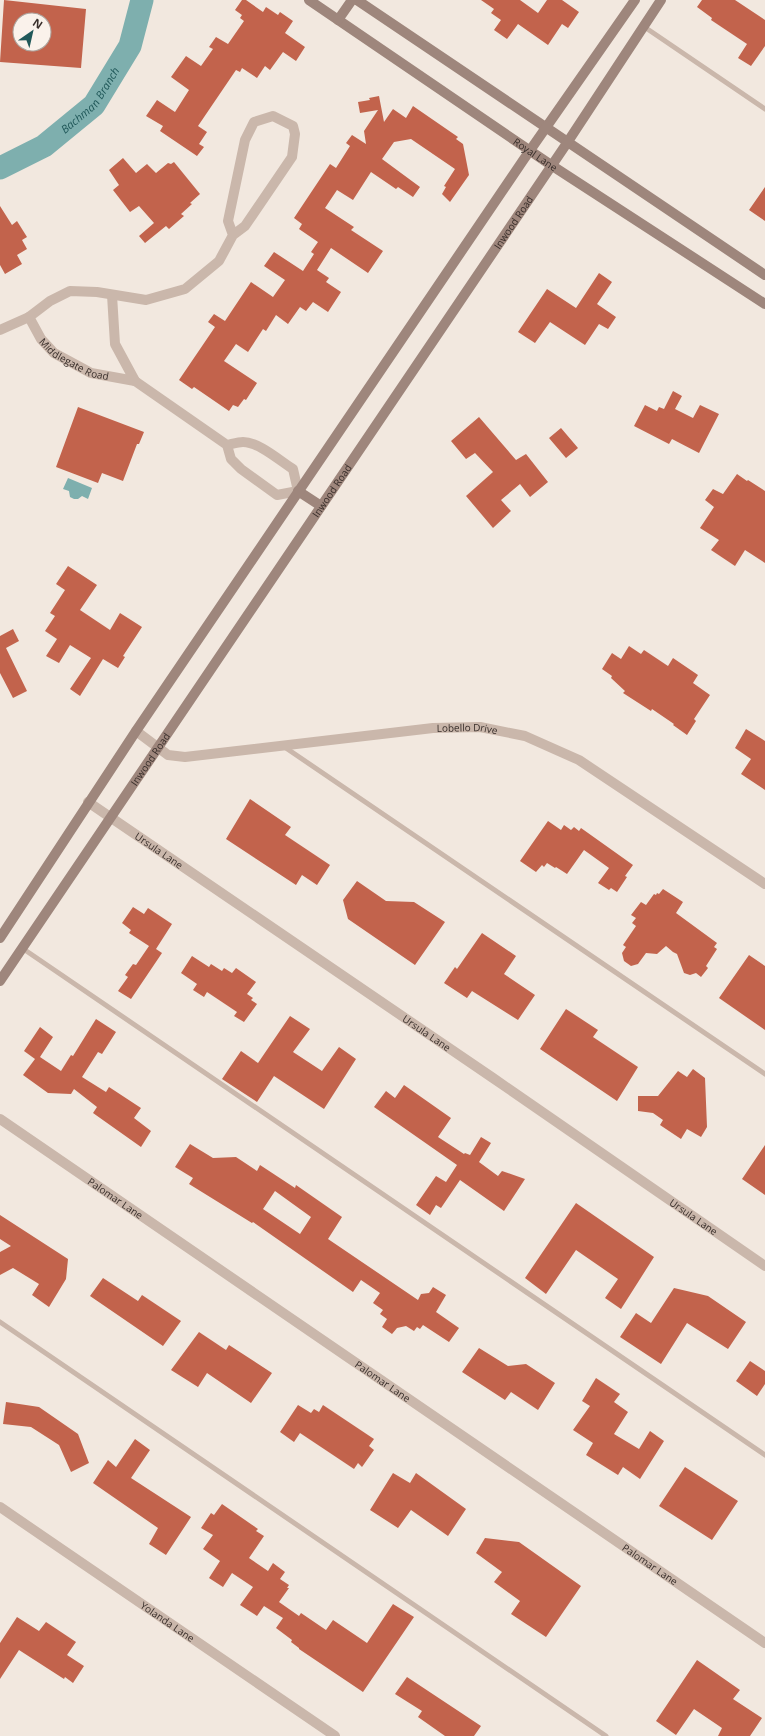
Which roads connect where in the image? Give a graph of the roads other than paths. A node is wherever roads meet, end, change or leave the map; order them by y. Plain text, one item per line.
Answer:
1 (309, 0) edge
2 (352, 0) edge
3 (357, 0) edge
4 (635, 0) edge
5 (661, 0) edge
6 (338, 20) junction
7 (643, 26) junction
8 (765, 109) edge
9 (546, 128) junction
10 (567, 143) junction
11 (530, 150) junction
12 (552, 165) junction
13 (233, 235) junction
14 (765, 275) edge
15 (112, 295) junction
16 (765, 304) edge
17 (29, 317) junction
18 (0, 330) edge
19 (135, 380) junction
20 (227, 445) junction
21 (298, 491) junction
22 (321, 506) junction
23 (136, 731) junction
24 (283, 746) junction
25 (158, 748) junction
26 (88, 802) junction
27 (110, 818) junction
28 (765, 884) edge
29 (0, 938) edge
30 (22, 948) junction
31 (0, 981) edge
32 (765, 1074) edge
33 (0, 1119) edge
34 (765, 1266) edge
35 (0, 1322) edge
36 (765, 1455) edge
37 (0, 1507) edge
38 (765, 1643) edge
39 (335, 1736) edge
40 (606, 1736) edge

1 - 6 main road, Royal Lane
2 - 6 main road
3 - 9 main road
4 - 9 main road
5 - 7 main road, Inwood Road
6 - 11 main road, Royal Lane
7 - 8 lane
7 - 10 main road, Inwood Road
9 - 10 main road
9 - 11 main road
10 - 12 main road, Inwood Road
10 - 14 main road
11 - 12 main road, Royal Lane
11 - 21 main road
12 - 16 main road, Royal Lane
12 - 22 main road, Inwood Road
13 - 13 street
13 - 15 street
15 - 17 street
15 - 19 street, Middlegate Road
17 - 18 street
17 - 19 street, Middlegate Road
19 - 20 street, Middlegate Road
20 - 21 street
20 - 21 street
21 - 22 main road
21 - 23 main road
22 - 25 main road, Inwood Road
23 - 25 street, Lobello Drive
23 - 26 main road
24 - 25 street, Lobello Drive
24 - 28 street, Lobello Drive
24 - 32 lane
25 - 27 main road, Inwood Road
26 - 27 street, Ursula Lane
26 - 29 main road
27 - 30 main road, Inwood Road
27 - 34 street, Ursula Lane
30 - 31 main road, Inwood Road
30 - 36 lane
33 - 38 street, Palomar Lane
35 - 40 lane
37 - 39 street, Yolanda Lane

